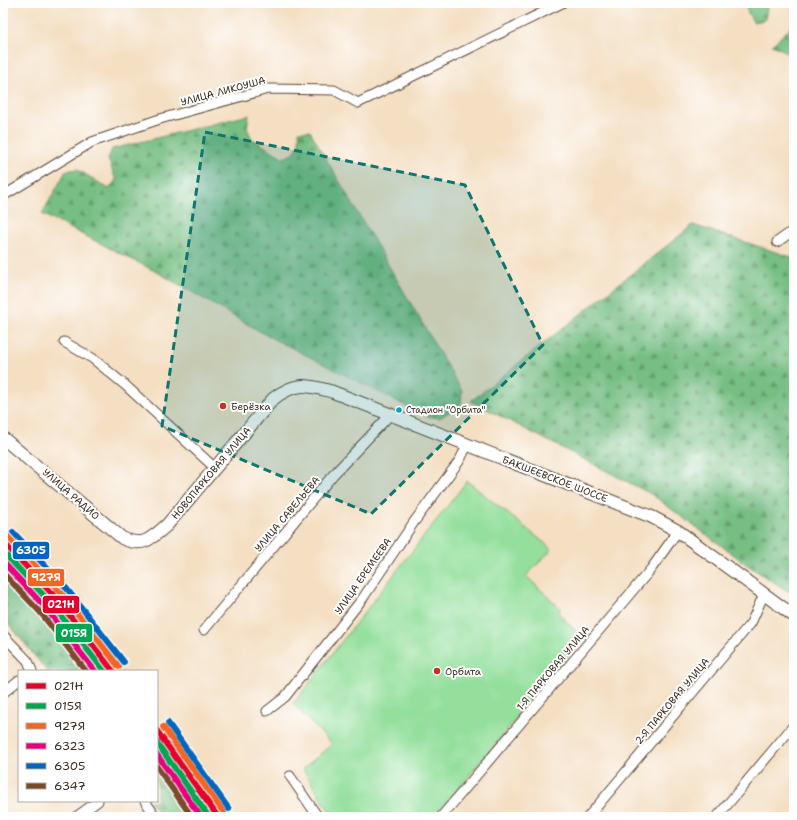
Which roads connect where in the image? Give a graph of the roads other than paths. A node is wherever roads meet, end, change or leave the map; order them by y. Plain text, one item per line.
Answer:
1 (562, 3) edge
2 (3, 196) edge
3 (794, 230) edge
4 (776, 242) dead end
5 (64, 342) dead end
6 (295, 386) joint
7 (390, 415) junction
8 (3, 438) edge
9 (467, 445) junction
10 (215, 468) junction
11 (678, 531) junction
12 (142, 542) joint
13 (764, 594) junction
14 (794, 616) edge
15 (204, 630) dead end
16 (3, 635) edge
17 (32, 670) edge
18 (18, 681) edge
19 (3, 693) edge
20 (267, 711) dead end
21 (794, 725) edge
22 (290, 776) dead end
23 (97, 802) edge
24 (146, 802) edge
25 (76, 817) edge
26 (156, 817) edge
27 (318, 817) edge
28 (441, 817) edge
29 (588, 817) edge
30 (717, 817) edge

1 - 2 street, УЛИЦА ЛИКОУША
3 - 4 street
5 - 10 street
6 - 7 street, БАКШЕЕВСКОЕ ШОССЕ
6 - 10 street, НОВОПАРКОВАЯ УЛИЦА
7 - 9 street, БАКШЕЕВСКОЕ ШОССЕ
7 - 15 street, УЛИЦА САВЕЛЬЕВА
8 - 12 street, УЛИЦА РАДИО
9 - 11 street, БАКШЕЕВСКОЕ ШОССЕ
9 - 20 street, УЛИЦА ЕРЕМЕЕВА
10 - 12 street, НОВОПАРКОВАЯ УЛИЦА
11 - 13 street, БАКШЕЕВСКОЕ ШОССЕ
11 - 28 street, 1-Я ПАРКОВАЯ УЛИЦА
13 - 14 street, БАКШЕЕВСКОЕ ШОССЕ
13 - 29 street, 2-Я ПАРКОВАЯ УЛИЦА
16 - 17 street
18 - 19 street
21 - 30 street
22 - 27 street
23 - 25 street
24 - 26 street

